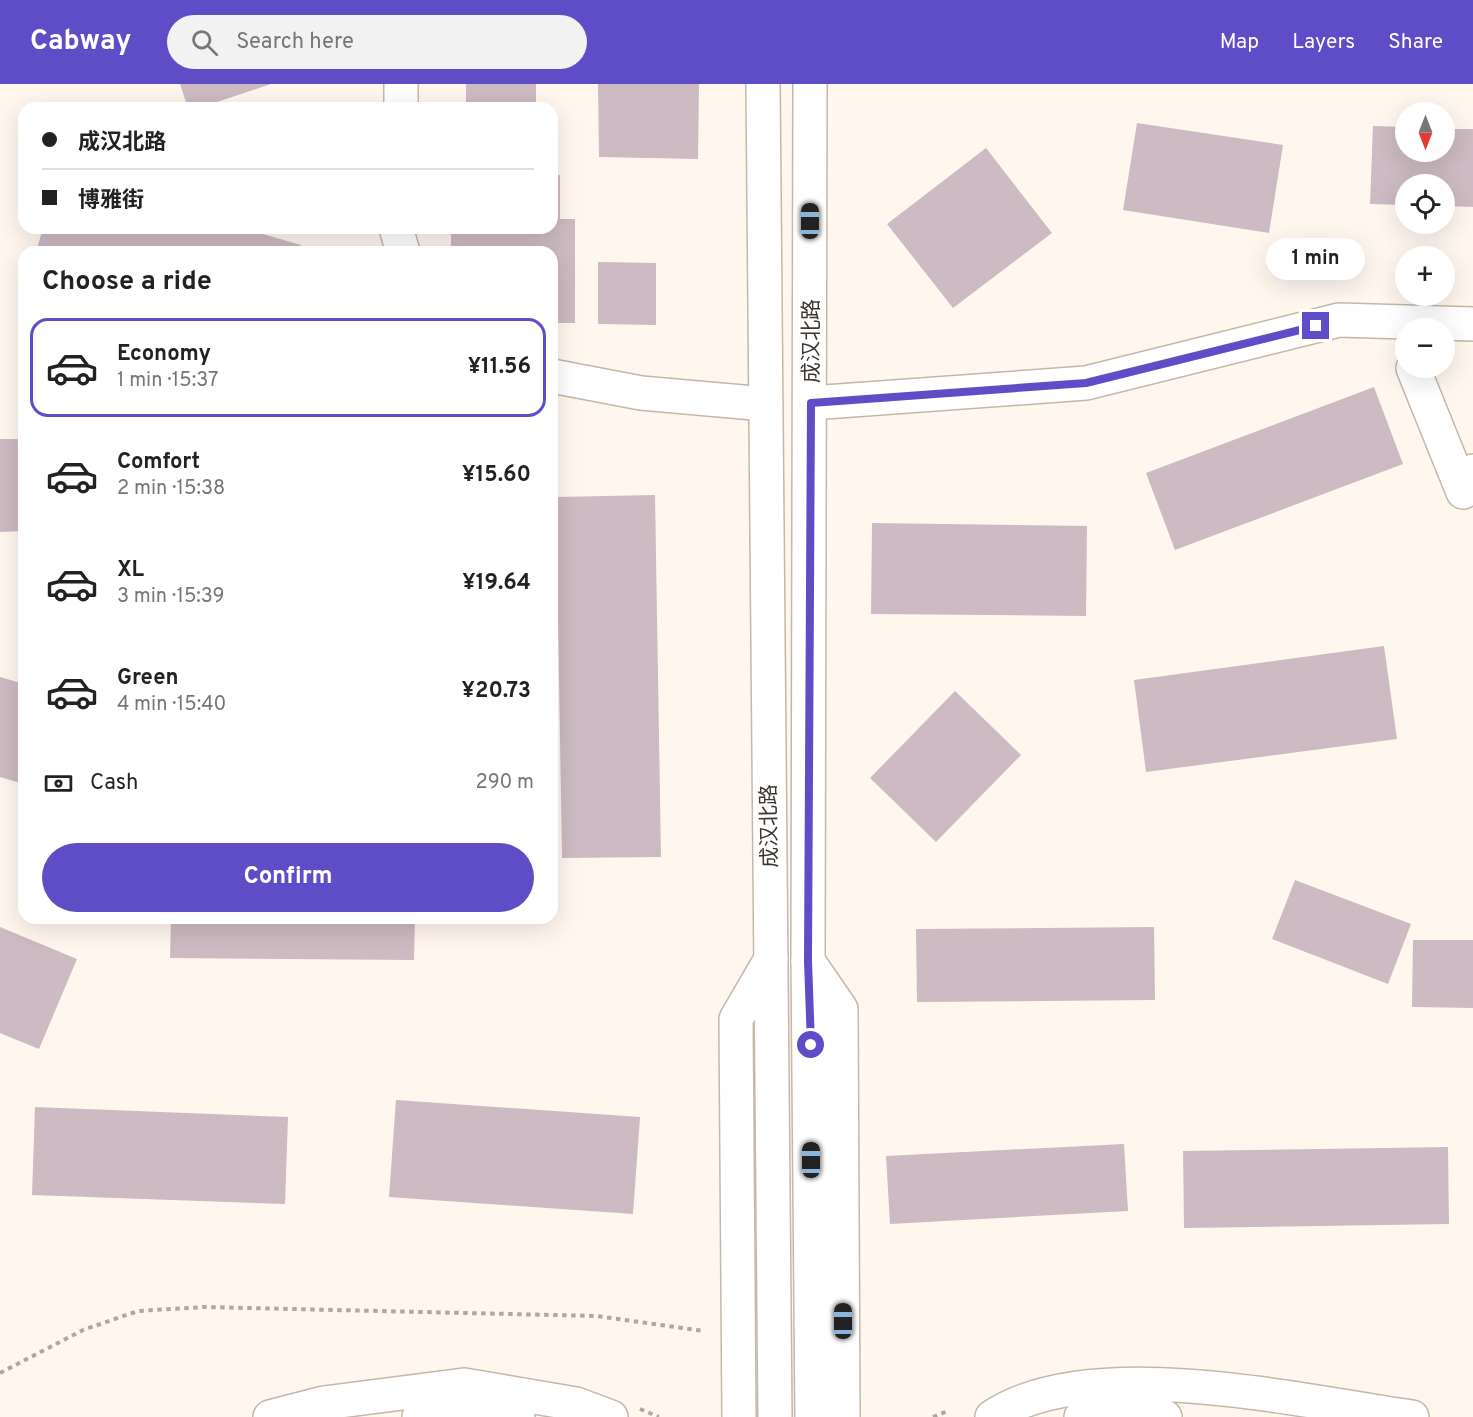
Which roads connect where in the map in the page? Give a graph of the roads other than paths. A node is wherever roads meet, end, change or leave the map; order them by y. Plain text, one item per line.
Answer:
1 (401, 84) edge
2 (763, 84) edge
3 (810, 84) edge
4 (400, 102) edge
5 (1473, 324) edge
6 (1455, 327) edge
7 (1395, 334) edge
8 (558, 377) edge
9 (1417, 378) edge
10 (811, 403) junction
11 (765, 404) junction
12 (1473, 471) edge
13 (771, 959) junction
14 (808, 961) junction
15 (621, 1411) edge
16 (1089, 1416) edge
17 (270, 1417) edge
18 (419, 1417) edge
19 (518, 1417) edge
20 (739, 1417) edge
21 (775, 1417) edge
22 (812, 1417) edge
23 (843, 1417) edge
24 (992, 1417) edge
25 (1165, 1417) edge
26 (1412, 1417) edge

1 - 4 main road
2 - 11 main road, 成汉北路
3 - 10 main road, 成汉北路
5 - 6 main road
7 - 10 main road
8 - 11 main road
9 - 12 main road
10 - 14 main road, 成汉北路
11 - 13 main road, 成汉北路
13 - 20 main road
13 - 21 main road, 成汉北路
14 - 22 main road, 成汉北路
14 - 23 main road
15 - 17 main road
16 - 25 main road
18 - 19 main road
24 - 26 main road

